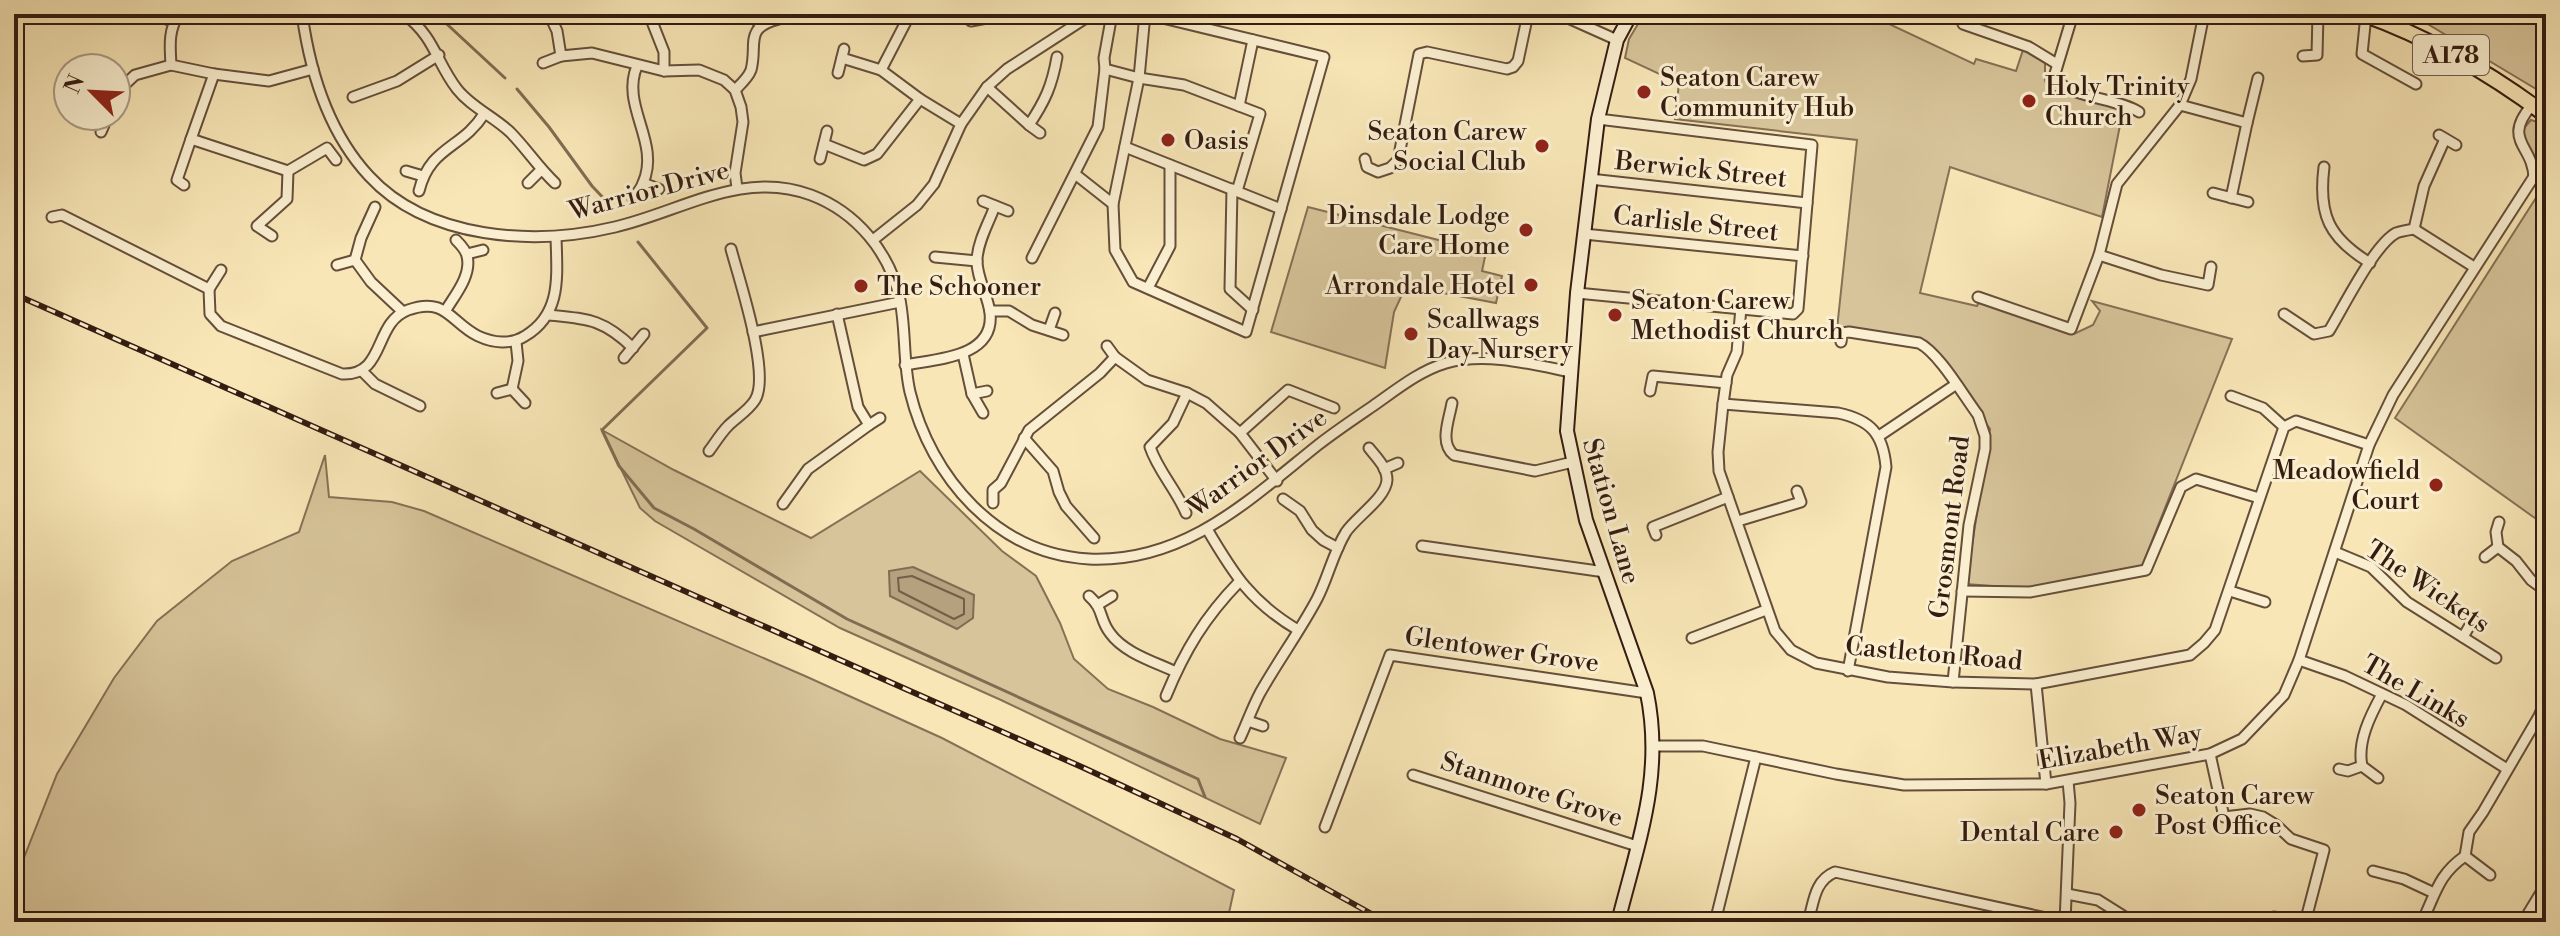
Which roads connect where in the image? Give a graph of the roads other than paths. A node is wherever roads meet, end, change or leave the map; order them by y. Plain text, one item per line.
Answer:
1 (154, 14) edge
2 (302, 14) edge
3 (404, 14) edge
4 (549, 14) edge
5 (649, 14) edge
6 (750, 14) edge
7 (910, 14) edge
8 (1092, 14) edge
9 (1112, 14) edge
10 (1146, 14) edge
11 (1528, 14) edge
12 (1559, 14) edge
13 (1631, 14) edge
14 (2073, 14) edge
15 (2204, 14) edge
16 (2318, 14) edge
17 (2364, 14) edge
18 (985, 16) edge
19 (177, 18) edge
20 (779, 19) dead end
21 (971, 21) dead end
22 (1963, 24) dead end
23 (761, 25) junction
24 (1253, 40) junction
25 (1617, 40) junction
26 (439, 55) junction
27 (561, 56) junction
28 (2303, 56) dead end
29 (1057, 57) dead end
30 (543, 63) dead end
31 (2057, 64) junction
32 (171, 65) junction
33 (637, 66) junction
34 (313, 69) junction
35 (1105, 69) junction
36 (881, 70) junction
37 (664, 71) junction
38 (1041, 71) dead end
39 (838, 73) dead end
40 (1054, 73) junction
41 (214, 74) junction
42 (132, 78) edge
43 (1139, 78) junction
44 (2258, 78) dead end
45 (2416, 84) dead end
46 (987, 87) junction
47 (735, 90) junction
48 (353, 97) dead end
49 (920, 99) junction
50 (2180, 105) junction
51 (2532, 105) junction
52 (1239, 106) junction
53 (2139, 112) dead end
54 (484, 114) junction
55 (2546, 115) edge
56 (1598, 119) junction
57 (2247, 123) junction
58 (961, 124) junction
59 (1029, 125) junction
60 (827, 131) dead end
61 (1040, 133) dead end
62 (191, 139) junction
63 (824, 144) junction
64 (2456, 145) dead end
65 (1125, 147) junction
66 (820, 159) dead end
67 (1365, 159) dead end
68 (336, 160) dead end
69 (1170, 165) junction
70 (541, 170) junction
71 (288, 171) junction
72 (406, 171) dead end
73 (2546, 172) edge
74 (1075, 174) junction
75 (423, 176) junction
76 (2334, 178) dead end
77 (1590, 179) junction
78 (2534, 179) junction
79 (528, 183) dead end
80 (555, 183) dead end
81 (643, 183) junction
82 (184, 185) dead end
83 (737, 188) junction
84 (659, 189) dead end
85 (1234, 190) junction
86 (419, 191) dead end
87 (2213, 193) dead end
88 (2231, 198) junction
89 (633, 199) dead end
90 (983, 201) dead end
91 (2248, 202) dead end
92 (1807, 203) junction
93 (1113, 204) junction
94 (995, 206) junction
95 (375, 207) dead end
96 (1281, 209) junction
97 (1008, 211) dead end
98 (52, 217) dead end
99 (2414, 229) junction
100 (1584, 234) junction
101 (272, 236) dead end
102 (556, 237) junction
103 (456, 240) dead end
104 (873, 240) junction
105 (731, 249) dead end
106 (483, 250) dead end
107 (467, 254) junction
108 (2099, 255) junction
109 (1803, 256) junction
110 (935, 257) dead end
111 (1032, 258) dead end
112 (355, 260) junction
113 (977, 261) junction
114 (2370, 263) junction
115 (337, 265) dead end
116 (2211, 267) dead end
117 (2474, 267) junction
118 (221, 270) dead end
119 (2208, 285) junction
120 (2219, 287) dead end
121 (1148, 288) junction
122 (209, 289) junction
123 (1577, 293) junction
124 (1978, 297) dead end
125 (900, 302) junction
126 (1741, 308) junction
127 (446, 310) junction
128 (1253, 310) junction
129 (990, 311) junction
130 (403, 312) junction
131 (1055, 313) dead end
132 (837, 314) junction
133 (2284, 314) dead end
134 (549, 315) junction
135 (1049, 330) junction
136 (753, 332) junction
137 (644, 334) dead end
138 (1063, 335) dead end
139 (516, 342) junction
140 (1841, 342) dead end
141 (1107, 346) dead end
142 (633, 348) junction
143 (963, 354) junction
144 (1115, 357) junction
145 (624, 358) dead end
146 (905, 365) junction
147 (363, 372) junction
148 (1571, 372) junction
149 (1726, 383) junction
150 (1955, 385) junction
151 (512, 389) junction
152 (987, 391) dead end
153 (1650, 391) dead end
154 (497, 393) dead end
155 (1187, 393) junction
156 (972, 394) junction
157 (2231, 396) dead end
158 (525, 403) dead end
159 (1452, 403) dead end
160 (1723, 404) junction
161 (420, 406) dead end
162 (1334, 408) dead end
163 (983, 413) dead end
164 (880, 418) dead end
165 (869, 425) junction
166 (2284, 427) junction
167 (1240, 433) junction
168 (1879, 436) junction
169 (1024, 438) junction
170 (2369, 445) junction
171 (1369, 448) dead end
172 (709, 451) dead end
173 (1573, 462) junction
174 (1398, 463) dead end
175 (1384, 469) junction
176 (787, 475) dead end
177 (1277, 481) junction
178 (798, 483) junction
179 (1797, 491) dead end
180 (1728, 497) junction
181 (2259, 498) junction
182 (1283, 499) dead end
183 (1309, 501) dead end
184 (993, 503) dead end
185 (783, 504) dead end
186 (1300, 511) junction
187 (1186, 513) dead end
188 (1738, 521) junction
189 (2499, 522) dead end
190 (1082, 524) junction
191 (1207, 529) junction
192 (1072, 533) dead end
193 (1656, 535) dead end
194 (1094, 538) dead end
195 (1422, 546) dead end
196 (2498, 547) junction
197 (1338, 548) junction
198 (2335, 552) junction
199 (2485, 557) dead end
200 (1605, 572) junction
201 (1239, 582) junction
202 (1962, 591) junction
203 (2230, 591) junction
204 (2546, 591) edge
205 (1089, 596) dead end
206 (1112, 596) dead end
207 (2265, 602) dead end
208 (1099, 604) junction
209 (1766, 610) junction
210 (2473, 620) dead end
211 (1298, 630) junction
212 (2463, 637) junction
213 (1692, 638) dead end
214 (2496, 658) dead end
215 (2299, 660) junction
216 (1848, 671) junction
217 (1176, 672) junction
218 (1953, 682) junction
219 (2036, 684) junction
220 (1647, 693) junction
221 (2382, 694) junction
222 (1166, 696) dead end
223 (2546, 699) edge
224 (1248, 721) junction
225 (1263, 726) dead end
226 (1240, 738) dead end
227 (1654, 746) junction
228 (2210, 754) junction
229 (1756, 757) junction
230 (2362, 766) junction
231 (2339, 769) dead end
232 (2507, 769) junction
233 (1413, 775) dead end
234 (2378, 778) dead end
235 (2068, 781) junction
236 (2046, 784) junction
237 (1325, 827) dead end
238 (1637, 846) junction
239 (2465, 856) junction
240 (2373, 871) dead end
241 (2490, 875) dead end
242 (2546, 884) edge
243 (2434, 893) junction
244 (2067, 894) junction
245 (2542, 901) edge
246 (2274, 917) dead end
247 (1618, 922) edge
248 (1715, 922) edge
249 (1808, 922) edge
250 (2065, 922) edge
251 (2133, 922) edge
252 (2289, 922) edge
253 (2302, 922) edge
254 (2422, 922) edge
255 (2523, 922) edge

1 - 19 street
2 - 34 street, Warrior Drive
3 - 26 street
4 - 27 street
5 - 37 street
6 - 23 street
7 - 36 street
8 - 46 street
9 - 35 street
10 - 24 street
10 - 43 street
11 - 67 street
12 - 25 street
13 - 25 main road, Station Lane
14 - 31 street
15 - 50 street
16 - 28 street
17 - 45 street
17 - 51 main road, A178
18 - 21 street
19 - 32 street
20 - 23 street
22 - 31 street
23 - 47 street
24 - 52 street
24 - 96 street
25 - 56 main road, Station Lane
26 - 48 street
26 - 54 street
27 - 30 street
27 - 33 street
29 - 40 street
31 - 53 street
32 - 41 street
32 - 42 street
33 - 37 street
33 - 81 street
34 - 41 street
34 - 102 street, Warrior Drive
35 - 43 street
35 - 74 street
36 - 39 street
36 - 49 street
37 - 47 street
38 - 40 street
40 - 59 street
41 - 62 street
43 - 52 street
43 - 65 street
44 - 57 street
46 - 58 street
46 - 59 street
47 - 83 street
49 - 58 street
49 - 63 street
50 - 57 street
50 - 108 street
51 - 55 main road, A178
51 - 78 street
52 - 85 street
54 - 70 street
54 - 75 street
56 - 77 main road, Station Lane
56 - 92 street
57 - 88 street
58 - 104 street
59 - 61 street
60 - 63 street
62 - 71 street
62 - 82 street
63 - 66 street
64 - 99 street
65 - 69 street
65 - 93 street
68 - 71 street
69 - 85 street
69 - 121 street
70 - 79 street
70 - 80 street
71 - 101 street
72 - 75 street
73 - 78 street, Elizabeth Way
74 - 93 street
74 - 111 street
75 - 86 street
76 - 114 street
77 - 92 street, Berwick Street
77 - 100 main road, Station Lane
78 - 117 street, Elizabeth Way
81 - 84 street
81 - 89 street
83 - 102 street, Warrior Drive
83 - 104 street, Warrior Drive
85 - 96 street
85 - 128 street
87 - 88 street
88 - 91 street
90 - 94 street
92 - 109 street
93 - 121 street
94 - 97 street
94 - 113 street
95 - 112 street
96 - 128 street
98 - 122 street
99 - 114 street
99 - 117 street
100 - 109 street, Carlisle Street
100 - 123 main road, Station Lane
102 - 134 street
103 - 107 street
104 - 125 street, Warrior Drive
105 - 136 street
106 - 107 street
107 - 127 street
108 - 119 street
108 - 124 street
109 - 126 street
110 - 113 street
112 - 115 street
112 - 130 street
113 - 129 street
114 - 133 street
116 - 119 street
117 - 170 street, Elizabeth Way
118 - 122 street
119 - 120 street
121 - 128 street
122 - 147 street
123 - 126 street
123 - 148 main road, Station Lane
125 - 132 street
125 - 146 street, Warrior Drive
126 - 149 street, Castleton Road
127 - 130 street
127 - 139 street
129 - 135 street
129 - 143 street
130 - 147 street
131 - 135 street
132 - 136 street
132 - 165 street
134 - 139 street
134 - 142 street
135 - 138 street
136 - 172 street
137 - 142 street
139 - 151 street
140 - 150 street, Grosmont Road
141 - 144 street
142 - 145 street
143 - 146 street
143 - 156 street
144 - 155 street
144 - 169 street
146 - 191 street, Warrior Drive
147 - 161 street
148 - 173 main road, Station Lane
148 - 177 street, Warrior Drive
149 - 153 street
149 - 160 street, Castleton Road
150 - 168 street
150 - 202 street, Grosmont Road
151 - 154 street
151 - 158 street
152 - 156 street
155 - 167 street
155 - 187 street
156 - 163 street
157 - 166 street
159 - 173 street
160 - 168 street
160 - 180 street, Castleton Road
162 - 167 street
164 - 165 street
165 - 178 street
166 - 170 street
166 - 181 street, Castleton Road
167 - 177 street
168 - 216 street
169 - 184 street
169 - 190 street
170 - 198 street, Elizabeth Way
171 - 175 street
173 - 200 main road, Station Lane
174 - 175 street
175 - 197 street
176 - 178 street
177 - 191 street, Warrior Drive
178 - 185 street
179 - 188 street
180 - 188 street, Castleton Road
180 - 193 street
181 - 202 street
181 - 203 street, Castleton Road
182 - 186 street
183 - 186 street
186 - 197 street
188 - 209 street, Castleton Road
189 - 196 street
190 - 192 street
190 - 194 street
191 - 201 street
195 - 200 street
196 - 199 street
196 - 204 street
197 - 211 street
198 - 212 street, The Wickets
198 - 215 street, Elizabeth Way
200 - 220 main road, Station Lane
201 - 211 street
201 - 217 street
202 - 218 street, Grosmont Road
203 - 207 street
203 - 219 street, Castleton Road
205 - 208 street
206 - 208 street
208 - 217 street
209 - 213 street
209 - 216 street, Castleton Road
210 - 212 street
211 - 224 street
212 - 214 street, The Wickets
215 - 221 street, The Links
215 - 228 street, Elizabeth Way
216 - 218 street, Castleton Road
217 - 222 street
218 - 219 street, Castleton Road
219 - 236 street
220 - 227 main road, Station Lane
220 - 237 street, Glentower Grove
221 - 230 street
221 - 232 street, The Links
223 - 232 street
224 - 225 street
224 - 226 street
227 - 229 street, Elizabeth Way
227 - 238 main road, Station Lane
228 - 235 street, Elizabeth Way
228 - 253 street
229 - 236 street, Elizabeth Way
229 - 248 street
230 - 231 street
230 - 234 street
232 - 239 street
233 - 238 street, Stanmore Grove
235 - 236 street, Elizabeth Way
235 - 244 street
238 - 247 main road, Station Lane
239 - 241 street
239 - 243 street
240 - 243 street
242 - 245 street
243 - 254 street
244 - 250 street
244 - 251 street
245 - 255 street
246 - 252 street
249 - 250 street

